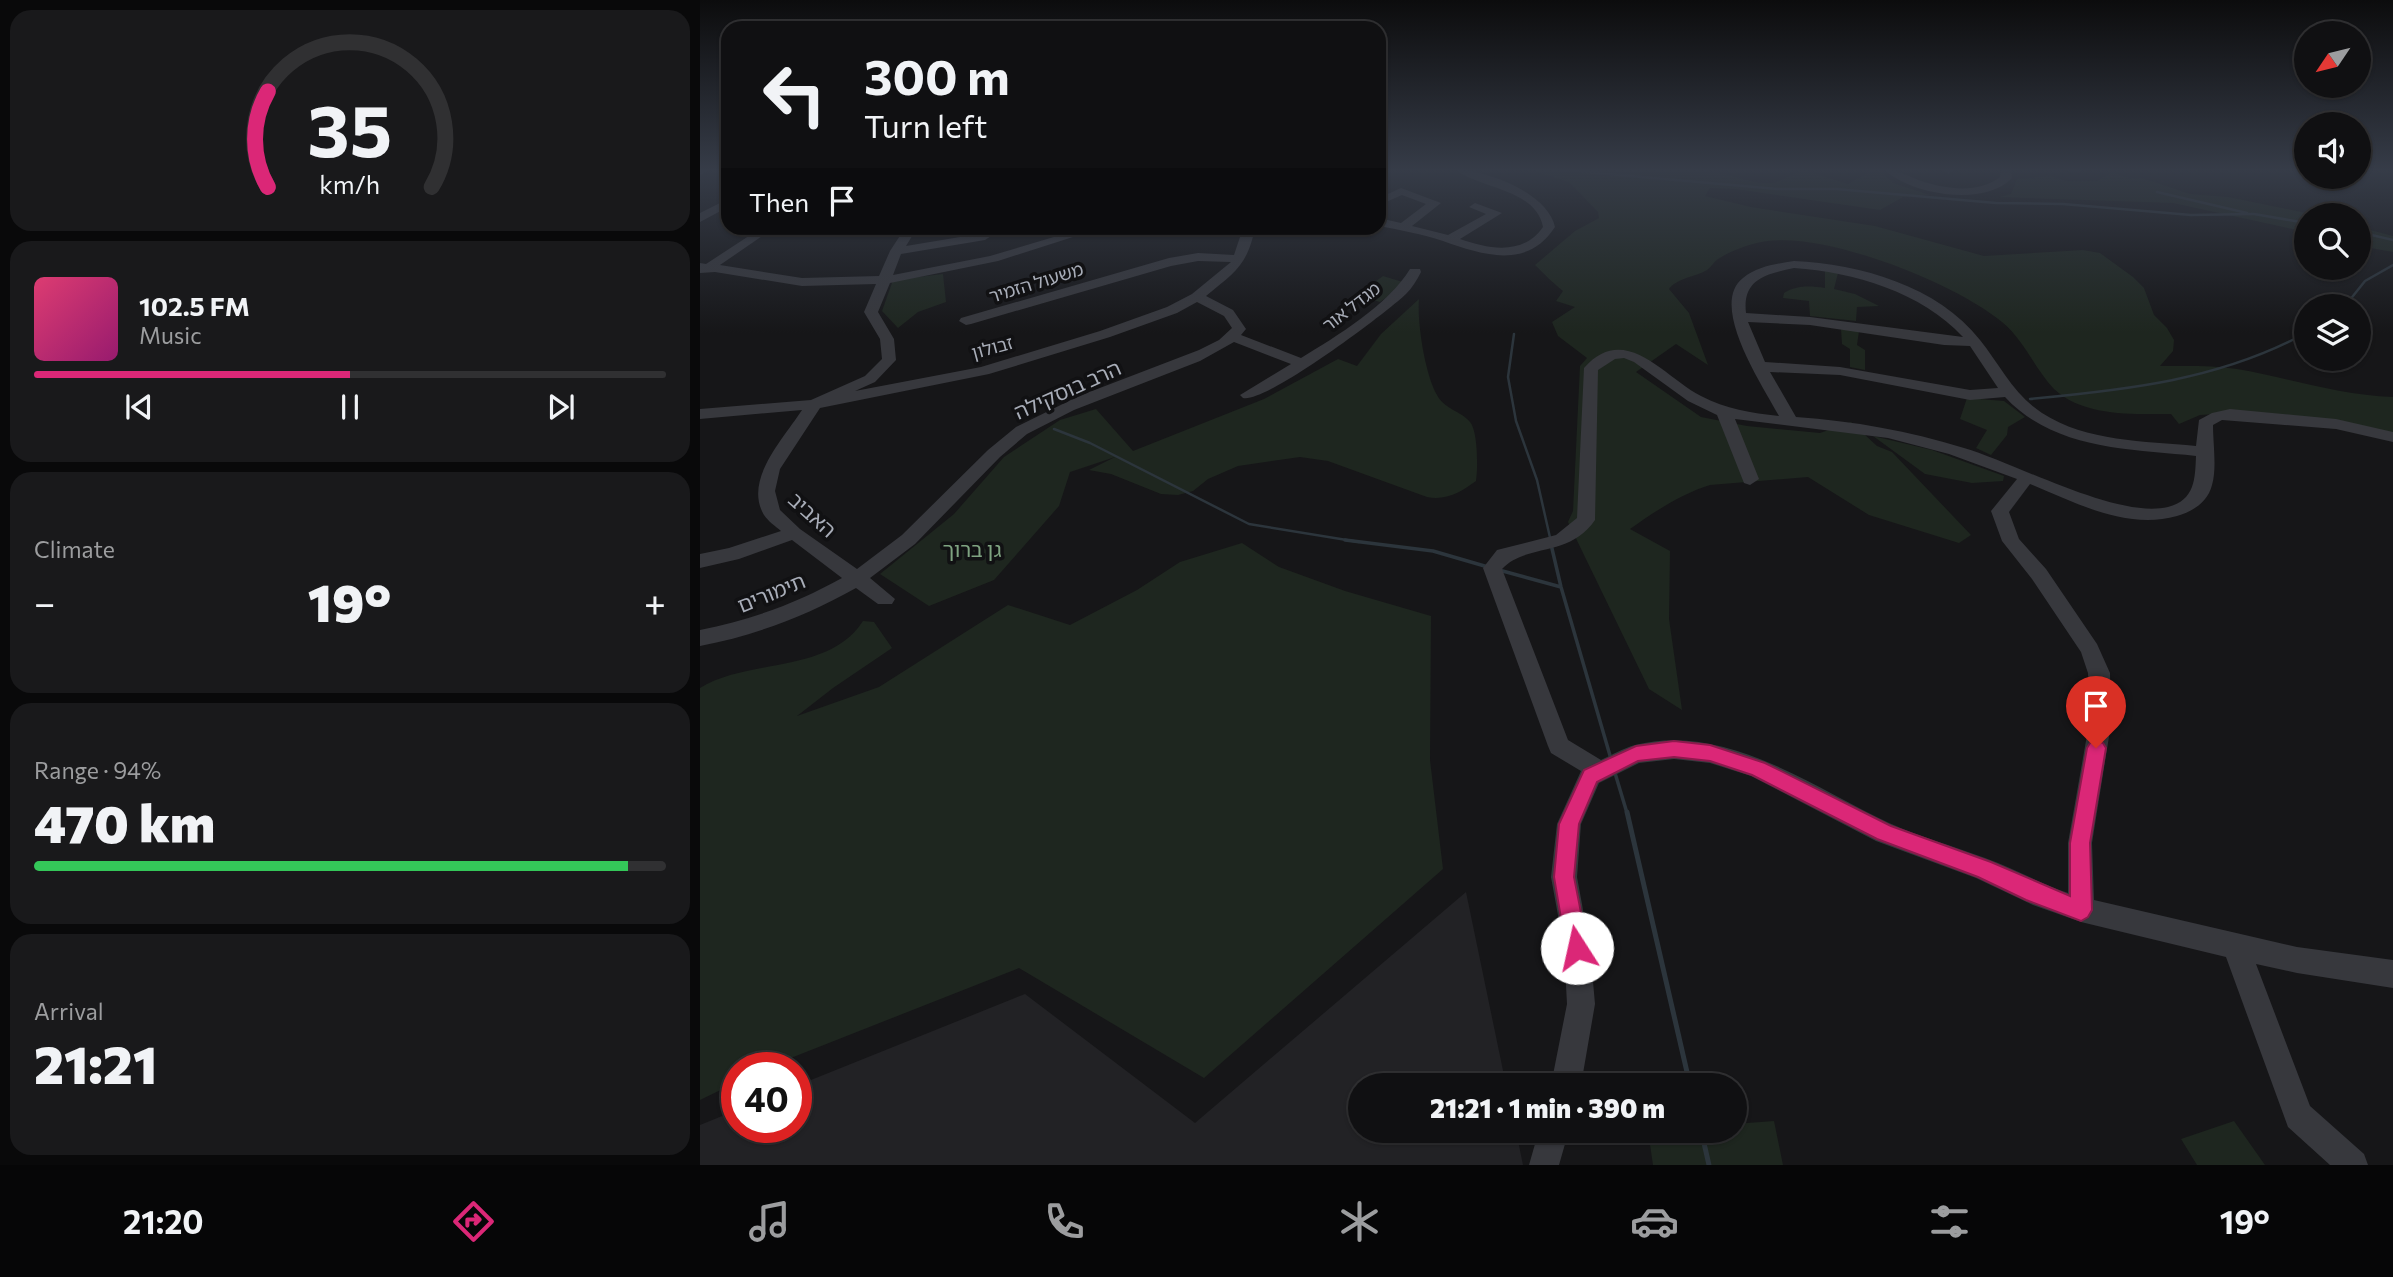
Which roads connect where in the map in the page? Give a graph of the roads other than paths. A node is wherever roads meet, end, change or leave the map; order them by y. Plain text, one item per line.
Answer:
1 (1390, 224) edge
2 (1407, 224) edge
3 (1476, 224) edge
4 (1548, 224) edge
5 (1403, 227) junction
6 (757, 235) edge
7 (906, 235) edge
8 (985, 235) edge
9 (1072, 235) edge
10 (1247, 235) edge
11 (981, 237) junction
12 (1449, 240) junction
13 (896, 251) junction
14 (995, 258) junction
15 (1239, 259) junction
16 (703, 269) edge
17 (1415, 272) dead end
18 (886, 278) junction
19 (1197, 297) junction
20 (1738, 317) junction
21 (966, 321) dead end
22 (1233, 337) junction
23 (1974, 342) junction
24 (1304, 364) junction
25 (1762, 366) junction
26 (2007, 392) junction
27 (1248, 395) dead end
28 (814, 404) junction
29 (1724, 412) junction
30 (700, 414) edge
31 (1790, 421) junction
32 (2393, 437) edge
33 (2204, 452) junction
34 (2027, 477) junction
35 (1750, 479) dead end
36 (794, 533) junction
37 (700, 561) edge
38 (856, 579) junction
39 (885, 599) dead end
40 (700, 638) edge
41 (1600, 771) junction
42 (2081, 910) junction
43 (2236, 947) junction
44 (2393, 974) edge
45 (1568, 1073) edge
46 (1550, 1143) edge
47 (1544, 1165) edge
48 (2353, 1165) edge

1 - 5 street
2 - 5 street
3 - 12 street
4 - 12 street
5 - 12 street
6 - 16 street
7 - 13 street
8 - 11 street
9 - 14 street
10 - 15 street, זבולון
11 - 13 street
11 - 14 street
13 - 18 street
14 - 18 street
15 - 19 street, זבולון
15 - 21 street, משעול הזמיר
16 - 18 street
17 - 24 street, מגדל אור
18 - 28 street
19 - 22 street
19 - 28 street, זבולון
20 - 23 street
20 - 23 street
20 - 25 street
22 - 24 street
22 - 38 street, הרב בוסקילה
23 - 26 street
24 - 27 street, מגדל אור
25 - 26 street
25 - 31 street
26 - 33 street
28 - 30 street, זבולון
28 - 36 street, האביב
29 - 31 street
29 - 35 street
29 - 41 street
31 - 34 street
32 - 33 street
33 - 34 street
34 - 42 street
36 - 37 street
36 - 38 street, האביב
38 - 39 street, האביב
38 - 40 street, תימורים
41 - 42 street
41 - 45 street
42 - 43 street
43 - 44 street
43 - 48 street
46 - 47 street

